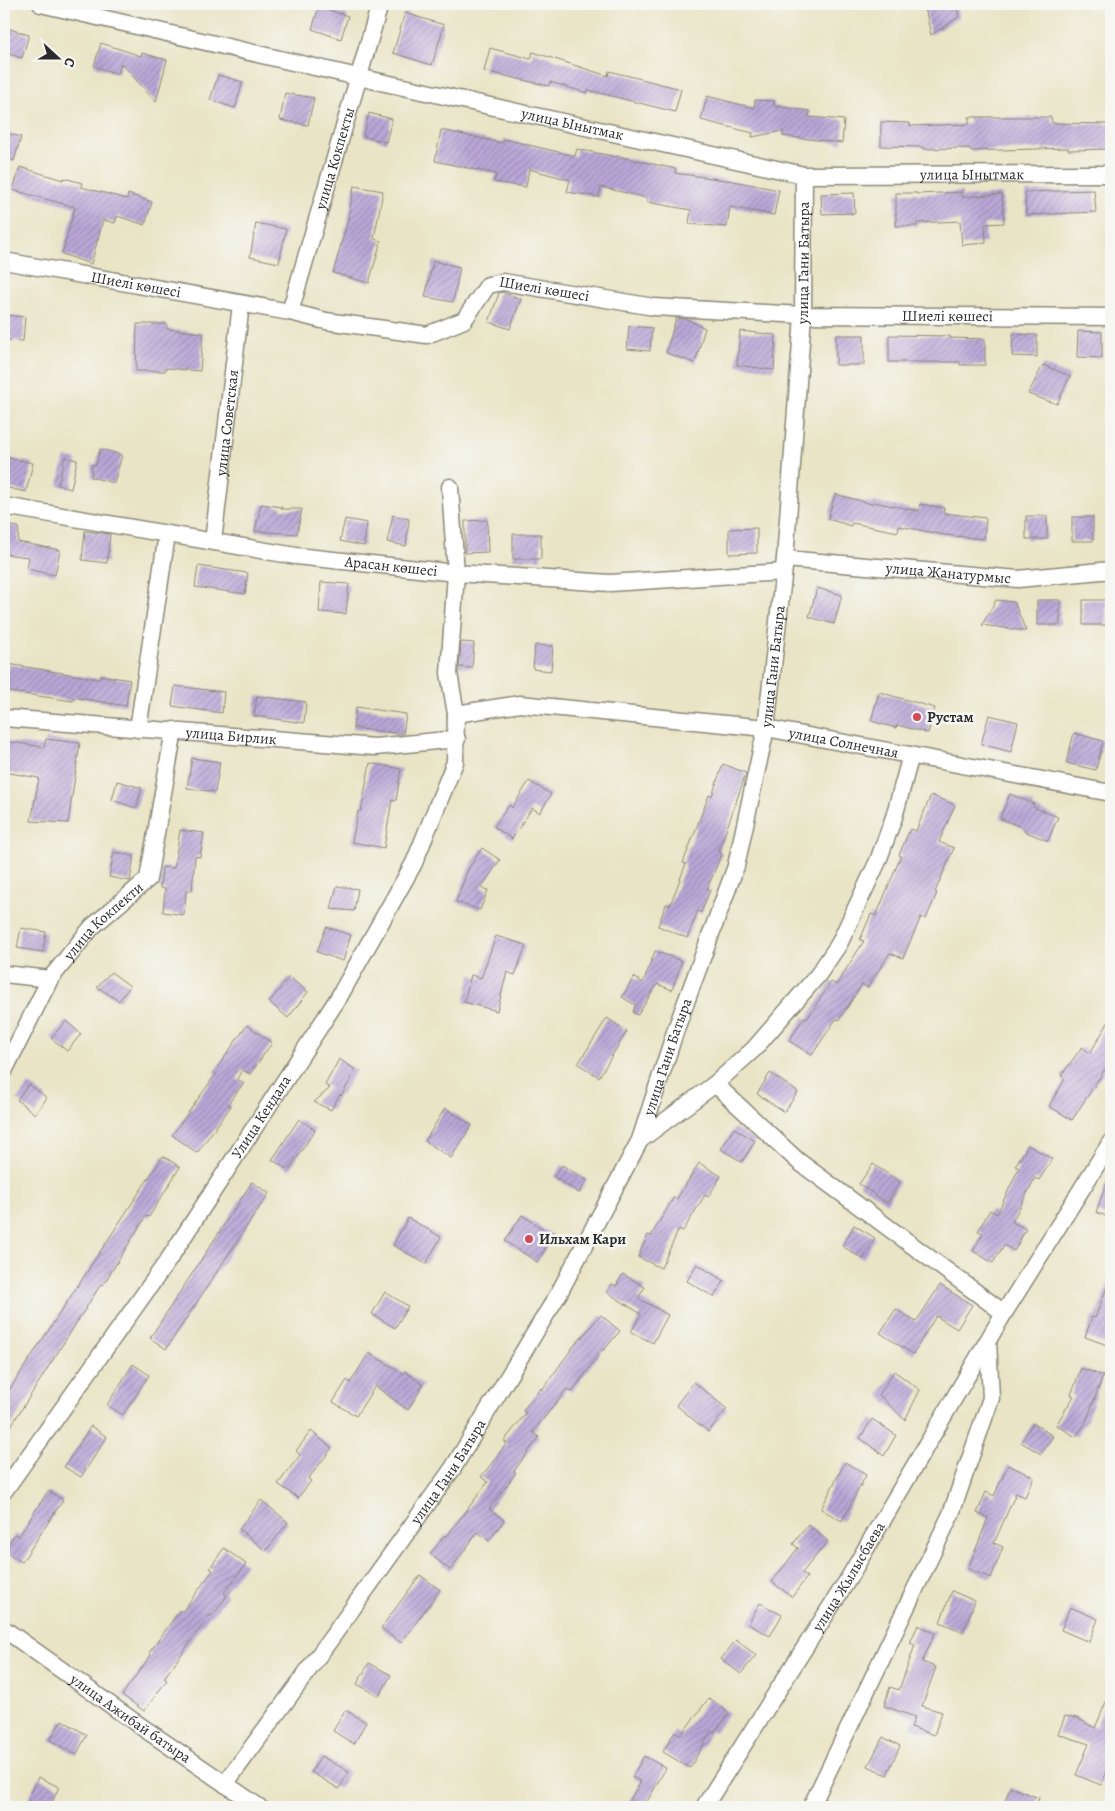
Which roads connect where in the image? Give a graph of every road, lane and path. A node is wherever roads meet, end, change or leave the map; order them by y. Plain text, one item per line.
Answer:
1 (42, 4) edge
2 (380, 4) edge
3 (358, 77) junction
4 (1111, 174) edge
5 (804, 175) junction
6 (4, 261) edge
7 (242, 304) junction
8 (290, 312) junction
9 (803, 315) junction
10 (1111, 317) edge
11 (450, 487) dead end
12 (4, 506) edge
13 (167, 534) junction
14 (213, 542) junction
15 (784, 565) junction
16 (1111, 570) edge
17 (456, 573) junction
18 (456, 714) junction
19 (4, 718) edge
20 (138, 728) junction
21 (766, 728) junction
22 (174, 730) junction
23 (457, 739) junction
24 (911, 755) junction
25 (1111, 793) edge
26 (4, 974) edge
27 (50, 979) junction
28 (4, 1071) edge
29 (715, 1084) junction
30 (640, 1140) junction
31 (1111, 1142) edge
32 (1004, 1313) junction
33 (988, 1341) junction
34 (4, 1491) edge
35 (4, 1629) edge
36 (225, 1784) junction
37 (259, 1807) edge
38 (704, 1807) edge
39 (811, 1807) edge

1 - 3 street, улица Ынытмак
2 - 3 street, улица Кокпекты
3 - 5 street, улица Ынытмак
3 - 8 street, улица Кокпекты
4 - 5 street, улица Ынытмак
5 - 9 street, улица Гани Батыра
6 - 7 street, Шиелі көшесі
7 - 8 street, Шиелі көшесі
7 - 14 street, улица Советская
8 - 9 street, Шиелі көшесі
9 - 10 street, Шиелі көшесі
9 - 15 street, улица Гани Батыра
11 - 17 street, Улица Кендала
12 - 13 street, Арасан көшесі
13 - 14 street, Арасан көшесі
13 - 20 street
14 - 17 street, Арасан көшесі
15 - 16 street, улица Жанатурмыс
15 - 17 street, Арасан көшесі
15 - 21 street, улица Гани Батыра
17 - 18 street, Улица Кендала
18 - 21 street, улица Солнечная
18 - 23 street, Улица Кендала
19 - 20 street, улица Бирлик
20 - 22 street, улица Бирлик
21 - 24 street, улица Солнечная
21 - 30 street, улица Гани Батыра
22 - 23 street, улица Бирлик
22 - 27 street, улица Кокпекти
23 - 34 street, Улица Кендала
24 - 25 street, улица Солнечная
24 - 29 street, улица Гани Батыра
26 - 27 street
27 - 28 street, улица Кокпекти
29 - 30 street, улица Гани Батыра
29 - 32 street
30 - 36 street, улица Гани Батыра
31 - 32 street, улица Жылысбаева
32 - 33 street, улица Жылысбаева
33 - 38 street, улица Жылысбаева
33 - 39 street
35 - 36 street, улица Ажибай батыра
36 - 37 street, улица Ажибай батыра

